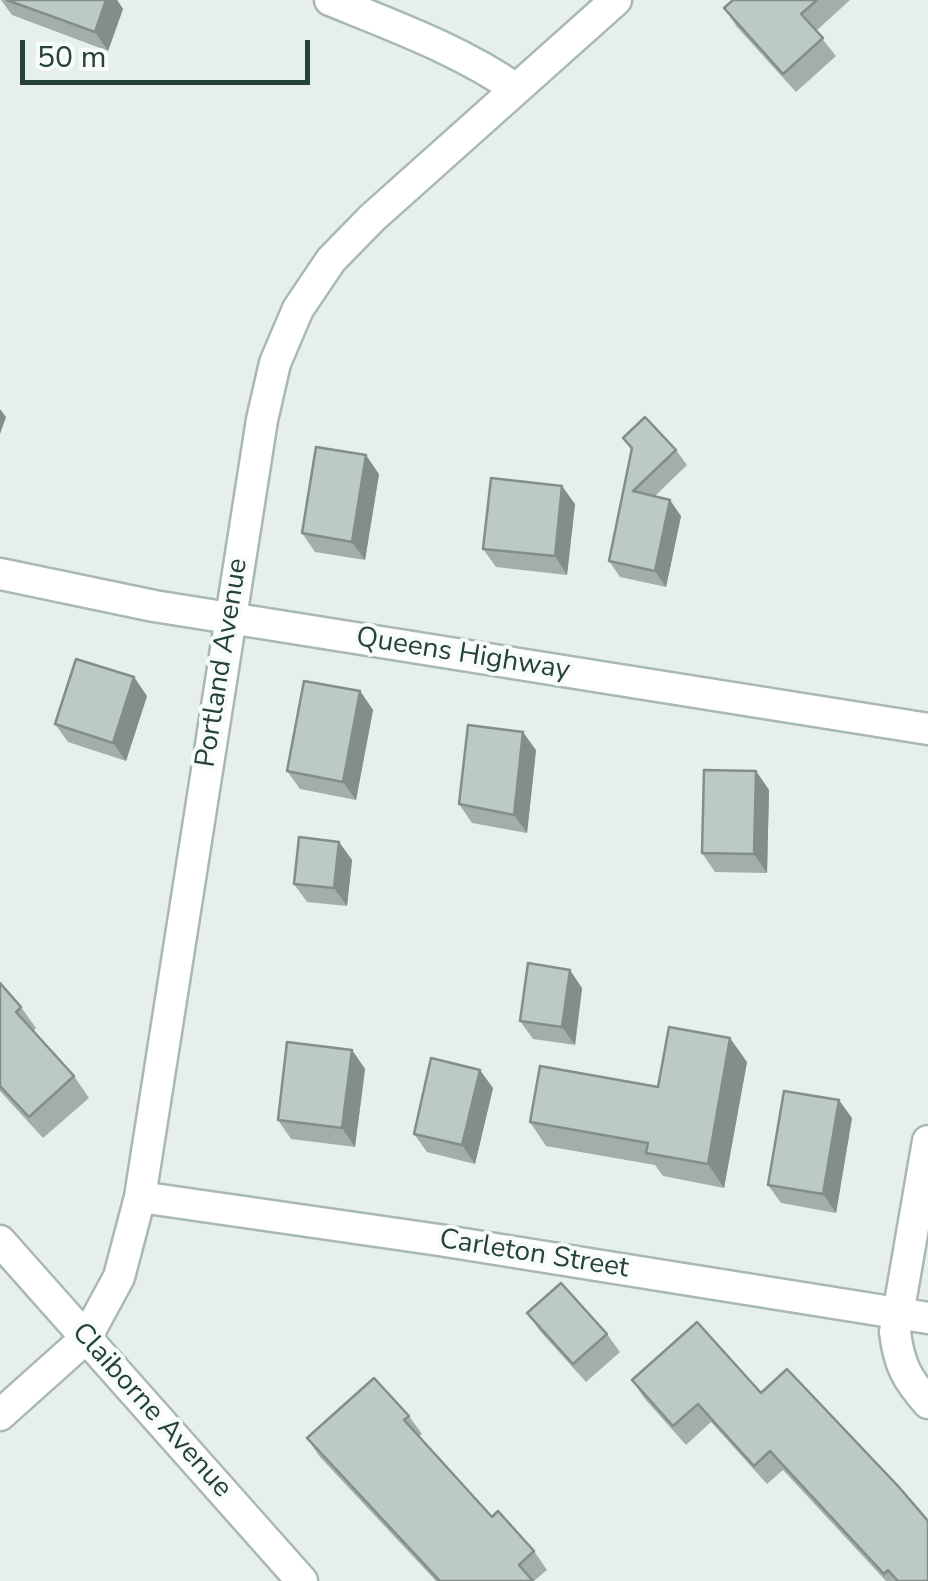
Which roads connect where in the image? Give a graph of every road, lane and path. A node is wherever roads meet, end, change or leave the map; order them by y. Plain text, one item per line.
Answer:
1 (330, 0) edge
2 (616, 0) edge
3 (516, 89) junction
4 (0, 574) edge
5 (230, 618) junction
6 (928, 729) edge
7 (928, 1141) edge
8 (140, 1197) junction
9 (0, 1242) edge
10 (913, 1316) edge
11 (86, 1338) junction
12 (928, 1403) edge
13 (0, 1415) edge
14 (302, 1581) edge

1 - 3 street
2 - 3 street, Portland Avenue
3 - 5 street, Portland Avenue
4 - 5 street, Queens Highway
5 - 6 street, Queens Highway
5 - 8 street, Portland Avenue
7 - 10 street
8 - 10 street, Carleton Street
8 - 11 street, Portland Avenue
9 - 11 street, Claiborne Avenue
10 - 12 street
11 - 13 street, Portland Avenue
11 - 14 street, Claiborne Avenue

